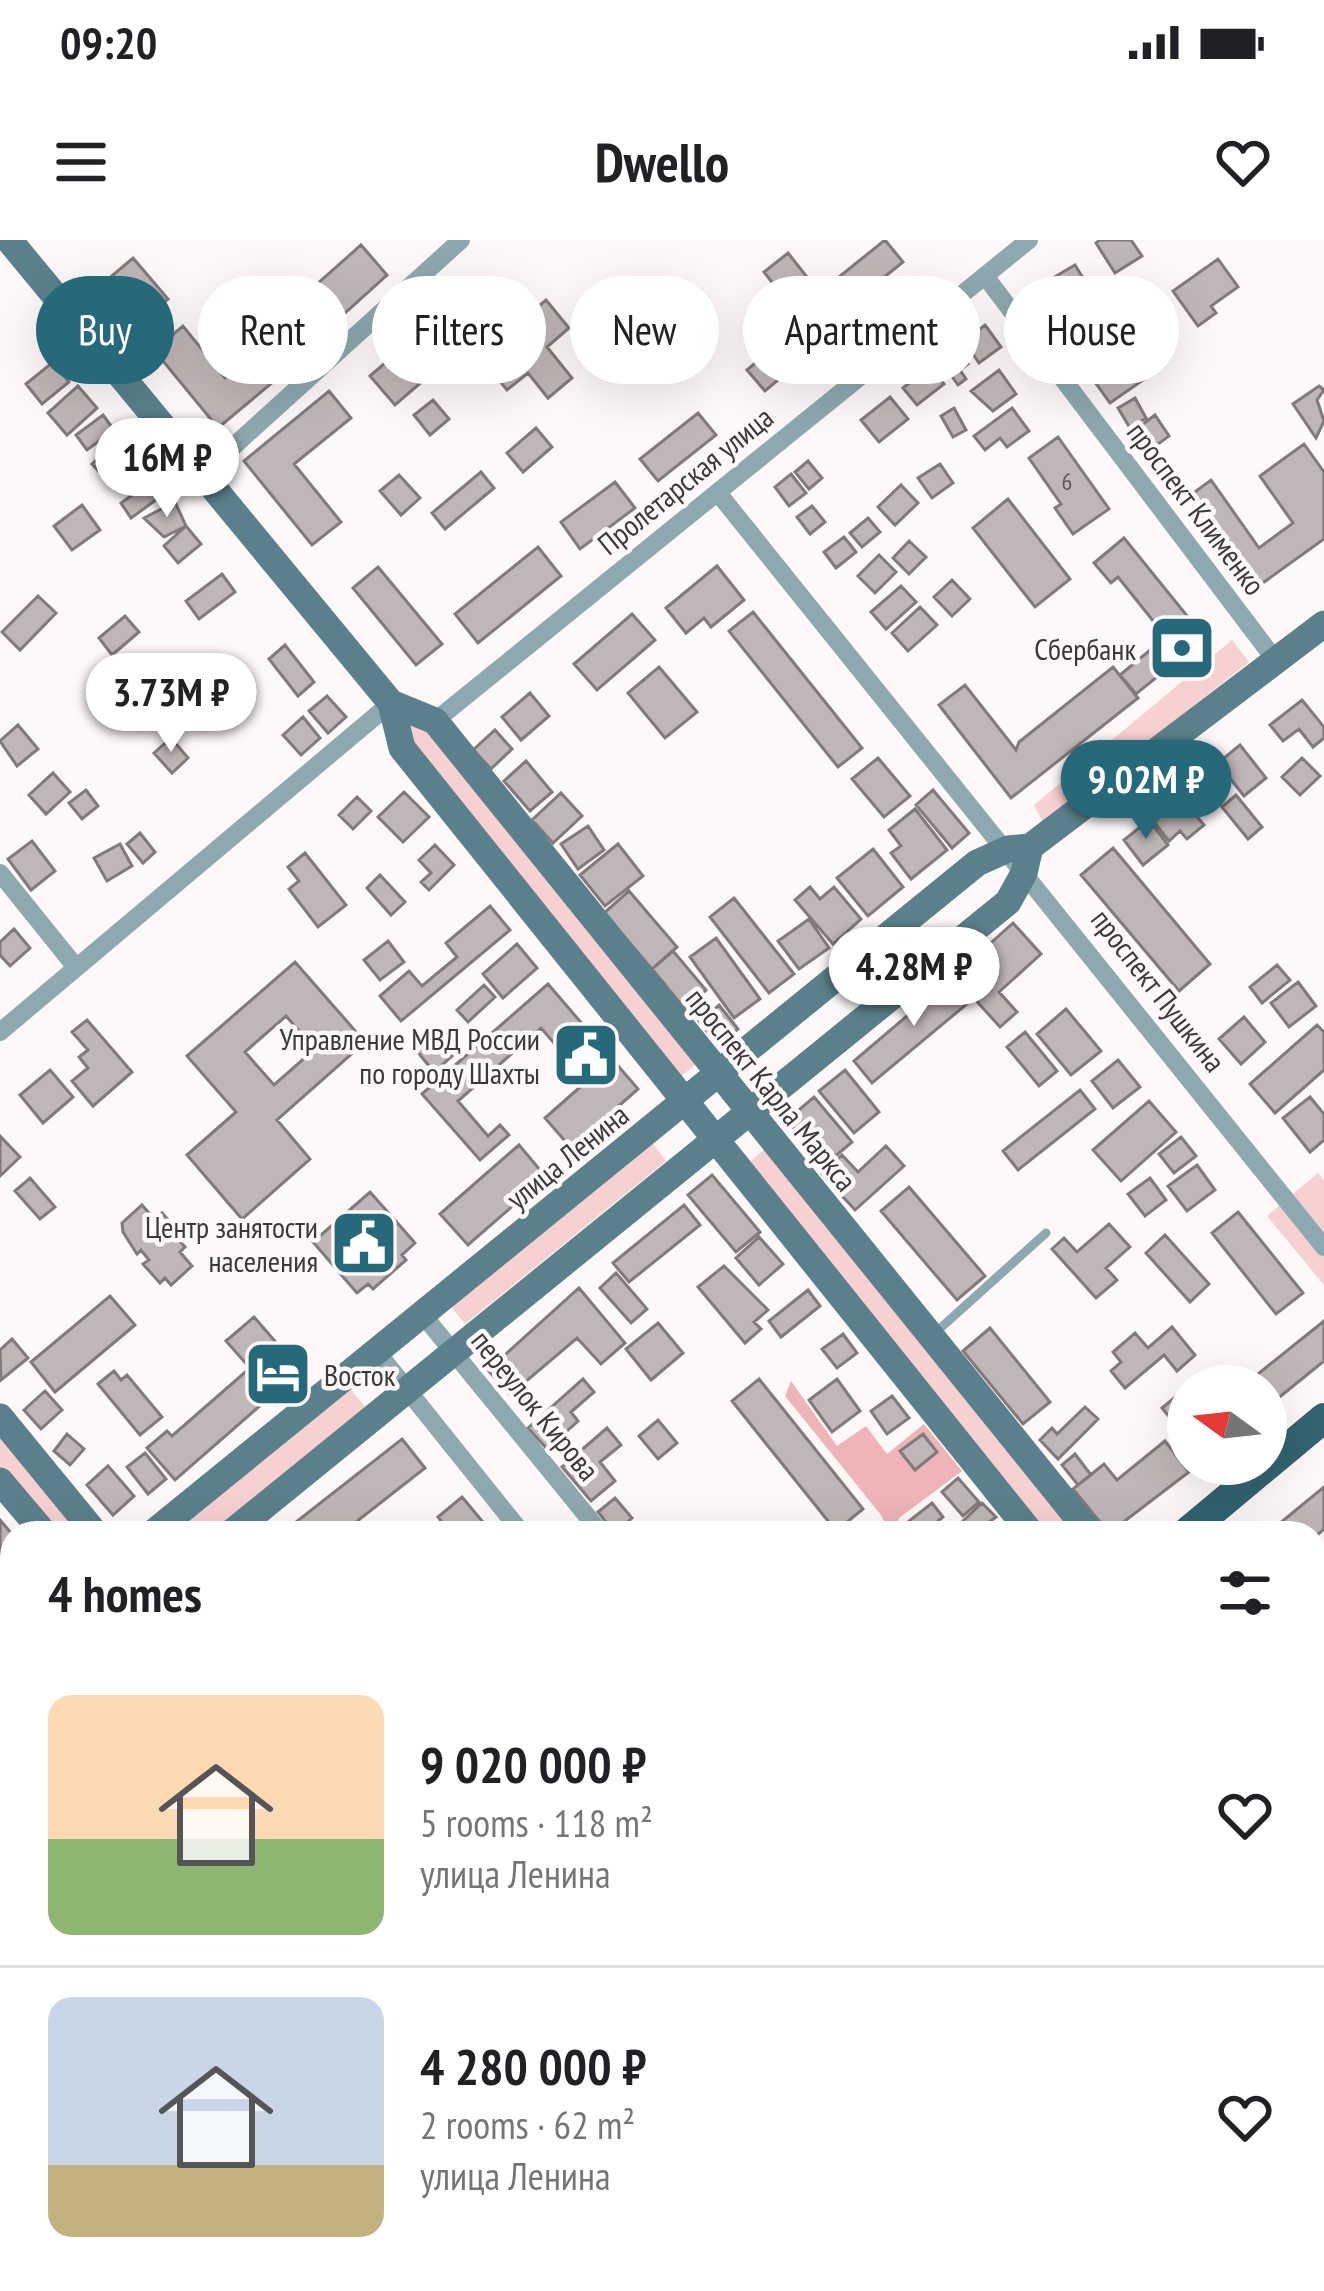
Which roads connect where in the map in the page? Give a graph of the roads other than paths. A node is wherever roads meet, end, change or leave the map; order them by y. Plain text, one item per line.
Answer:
1 (9, 240) edge
2 (461, 240) edge
3 (1029, 240) edge
4 (985, 276) junction
5 (203, 474) junction
6 (718, 493) junction
7 (1324, 624) edge
8 (1276, 661) junction
9 (391, 703) junction
10 (435, 721) junction
11 (1021, 856) junction
12 (0, 873) edge
13 (75, 966) junction
14 (0, 1032) edge
15 (718, 1075) junction
16 (686, 1103) junction
17 (749, 1113) junction
18 (716, 1140) junction
19 (1046, 1233) dead end
20 (1324, 1246) edge
21 (423, 1315) junction
22 (931, 1336) junction
23 (377, 1352) junction
24 (455, 1352) junction
25 (406, 1390) junction
26 (0, 1417) edge
27 (1324, 1418) edge
28 (0, 1480) edge
29 (34, 1521) edge
30 (85, 1521) edge
31 (168, 1521) edge
32 (252, 1521) edge
33 (512, 1521) edge
34 (591, 1521) edge
35 (1021, 1521) edge
36 (1080, 1521) edge
37 (1200, 1521) edge

1 - 5 main road, проспект Карла Маркса
2 - 5 street
3 - 4 street, Пролетарская улица
4 - 6 street, Пролетарская улица
4 - 8 street, проспект Клименко
5 - 9 main road, проспект Карла Маркса
6 - 10 street, Пролетарская улица
6 - 11 street, проспект Пушкина
7 - 8 main road, улица Ленина
8 - 11 main road, улица Ленина
9 - 10 main road, проспект Карла Маркса
9 - 13 street
9 - 16 main road, проспект Карла Маркса
10 - 15 main road, проспект Карла Маркса
11 - 15 main road, улица Ленина
11 - 17 main road, улица Ленина
11 - 20 street, проспект Пушкина
12 - 13 street
13 - 14 street
15 - 16 main road, улица Ленина
15 - 17 main road, проспект Карла Маркса
16 - 18 main road, проспект Карла Маркса
16 - 21 main road, улица Ленина
17 - 18 main road, улица Ленина
17 - 22 main road, проспект Карла Маркса
18 - 24 main road, улица Ленина
18 - 35 main road, проспект Карла Маркса
19 - 22 lane
21 - 23 main road, улица Ленина
21 - 24 street, переулок Кирова
22 - 36 main road, проспект Карла Маркса
23 - 25 street
23 - 31 main road, улица Ленина
24 - 25 main road, улица Ленина
24 - 34 street, переулок Кирова
25 - 32 main road, улица Ленина
25 - 33 street
26 - 30 main road
27 - 37 main road
28 - 29 main road

